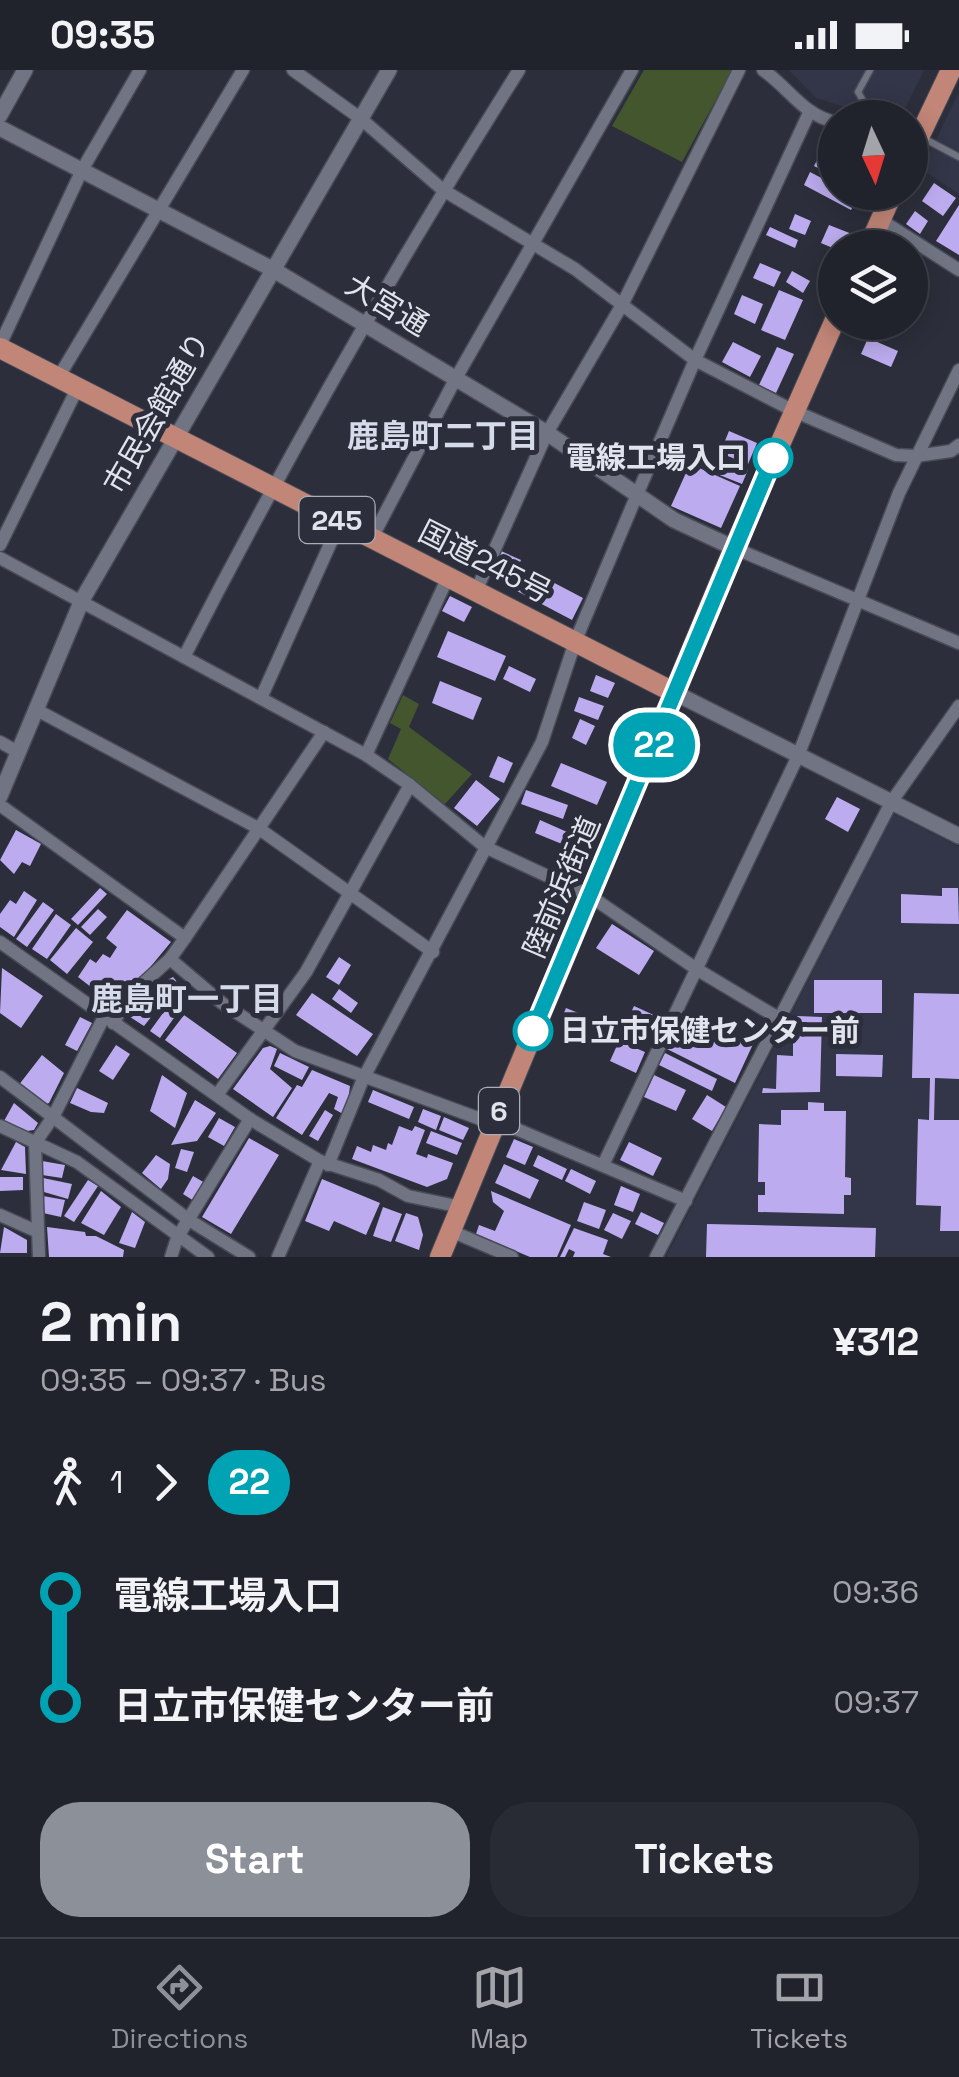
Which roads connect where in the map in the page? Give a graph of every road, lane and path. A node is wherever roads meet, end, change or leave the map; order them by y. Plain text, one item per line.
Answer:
1 (25, 70) edge
2 (140, 70) edge
3 (243, 70) edge
4 (293, 70) edge
5 (389, 70) edge
6 (520, 70) edge
7 (632, 70) edge
8 (738, 70) edge
9 (763, 70) edge
10 (870, 70) edge
11 (950, 70) edge
12 (863, 100) edge
13 (928, 110) edge
14 (809, 113) junction
15 (0, 115) edge
16 (818, 116) edge
17 (360, 118) junction
18 (0, 128) edge
19 (928, 141) edge
20 (959, 157) edge
21 (82, 170) junction
22 (443, 190) junction
23 (885, 210) edge
24 (159, 211) junction
25 (881, 220) junction
26 (876, 230) edge
27 (532, 244) junction
28 (272, 268) junction
29 (959, 270) edge
30 (622, 306) junction
31 (364, 323) junction
32 (826, 340) edge
33 (0, 347) edge
34 (695, 360) junction
35 (959, 370) edge
36 (456, 378) junction
37 (68, 382) junction
38 (794, 411) junction
39 (547, 433) junction
40 (174, 437) junction
41 (959, 445) edge
42 (916, 456) junction
43 (272, 486) junction
44 (636, 497) junction
45 (340, 522) junction
46 (372, 538) junction
47 (0, 546) edge
48 (734, 548) junction
49 (0, 558) edge
50 (448, 577) junction
51 (476, 591) junction
52 (82, 600) junction
53 (857, 603) junction
54 (575, 642) junction
55 (959, 644) edge
56 (184, 657) junction
57 (675, 693) junction
58 (261, 698) junction
59 (959, 706) edge
60 (35, 709) junction
61 (324, 732) junction
62 (0, 742) edge
63 (18, 752) junction
64 (366, 755) junction
65 (798, 756) junction
66 (410, 785) junction
67 (0, 796) edge
68 (892, 802) junction
69 (0, 805) edge
70 (258, 828) junction
71 (959, 836) edge
72 (484, 847) junction
73 (351, 895) junction
74 (590, 896) junction
75 (185, 938) junction
76 (0, 942) edge
77 (433, 952) junction
78 (170, 959) junction
79 (698, 970) junction
80 (780, 1019) junction
81 (109, 1020) junction
82 (264, 1033) junction
83 (0, 1077) edge
84 (363, 1078) junction
85 (217, 1095) junction
86 (53, 1116) junction
87 (250, 1119) junction
88 (494, 1124) junction
89 (0, 1126) edge
90 (36, 1143) junction
91 (324, 1163) junction
92 (603, 1164) junction
93 (686, 1201) junction
94 (461, 1207) junction
95 (0, 1215) edge
96 (190, 1220) junction
97 (36, 1231) junction
98 (451, 1231) junction
99 (177, 1238) junction
100 (39, 1257) edge
101 (171, 1257) edge
102 (208, 1257) edge
103 (249, 1257) edge
104 (278, 1257) edge
105 (440, 1257) edge
106 (512, 1257) edge
107 (656, 1257) edge

1 - 15 street
2 - 21 street
3 - 24 street
4 - 17 street
5 - 17 street, 市民会館通り
6 - 22 street
7 - 27 street
8 - 30 street
9 - 14 street
10 - 12 lane
11 - 13 highway
14 - 16 street
14 - 34 street
17 - 22 street
17 - 28 street, 市民会館通り
18 - 21 street, 大宮通
19 - 20 lane
21 - 24 street, 大宮通
21 - 33 street
22 - 27 street
22 - 31 street
23 - 25 highway
24 - 28 street, 大宮通
24 - 37 street
25 - 26 highway
25 - 29 street
27 - 30 street
27 - 36 street
28 - 31 street, 大宮通
28 - 40 street, 市民会館通り
30 - 34 street
30 - 39 street
31 - 36 street, 大宮通
31 - 43 street
32 - 38 highway, 陸前浜街道 / 6
33 - 37 highway, 国道245号 / 245
34 - 38 street
34 - 44 street
35 - 42 street
36 - 39 street, 大宮通
36 - 46 street
37 - 40 highway, 国道245号 / 245
37 - 47 street
38 - 42 street
38 - 48 highway, 陸前浜街道 / 6
39 - 44 street, 大宮通
39 - 51 street
40 - 43 highway, 国道245号 / 245
40 - 52 street, 市民会館通り
41 - 42 street
42 - 53 street
43 - 45 highway, 国道245号 / 245
43 - 56 street
44 - 48 street, 大宮通
44 - 54 street
45 - 46 highway, 国道245号 / 245
45 - 58 street
46 - 50 highway, 国道245号 / 245
48 - 53 street
48 - 57 highway, 陸前浜街道 / 6
49 - 52 street
50 - 51 highway, 国道245号 / 245
50 - 64 street
51 - 54 highway, 国道245号 / 245
52 - 56 street
52 - 60 street, 市民会館通り
53 - 55 street
53 - 65 street
54 - 57 highway, 国道245号 / 245
54 - 72 street
56 - 58 street
57 - 65 street
57 - 74 highway, 陸前浜街道 / 6
58 - 61 street
59 - 68 street
60 - 63 street, 市民会館通り
60 - 70 street
61 - 64 street
61 - 70 street
62 - 63 street
63 - 67 street, 市民会館通り
64 - 66 street
65 - 68 street
65 - 79 street
66 - 72 street
66 - 73 street
68 - 71 street
68 - 80 street
69 - 75 street
70 - 73 street
70 - 75 street
72 - 74 street
72 - 77 street
73 - 77 street
73 - 82 street
74 - 79 street
74 - 88 highway, 陸前浜街道 / 6
75 - 78 street
76 - 81 street
77 - 84 street
78 - 81 street
78 - 82 street
79 - 80 street
79 - 92 street
80 - 93 street
81 - 85 street
81 - 86 street
82 - 84 street
82 - 85 street
83 - 86 street
84 - 88 street
84 - 91 street
85 - 87 street
86 - 90 street
86 - 96 street
87 - 91 street
87 - 96 street
88 - 92 street
88 - 94 highway, 陸前浜街道 / 6
89 - 90 street
90 - 97 street
90 - 99 street
91 - 94 street
91 - 104 street
92 - 93 street
93 - 107 street
94 - 98 highway, 陸前浜街道 / 6
95 - 97 street
96 - 99 street
96 - 103 street
97 - 100 street
98 - 105 highway, 陸前浜街道 / 6
98 - 106 street
99 - 101 street
99 - 102 street

